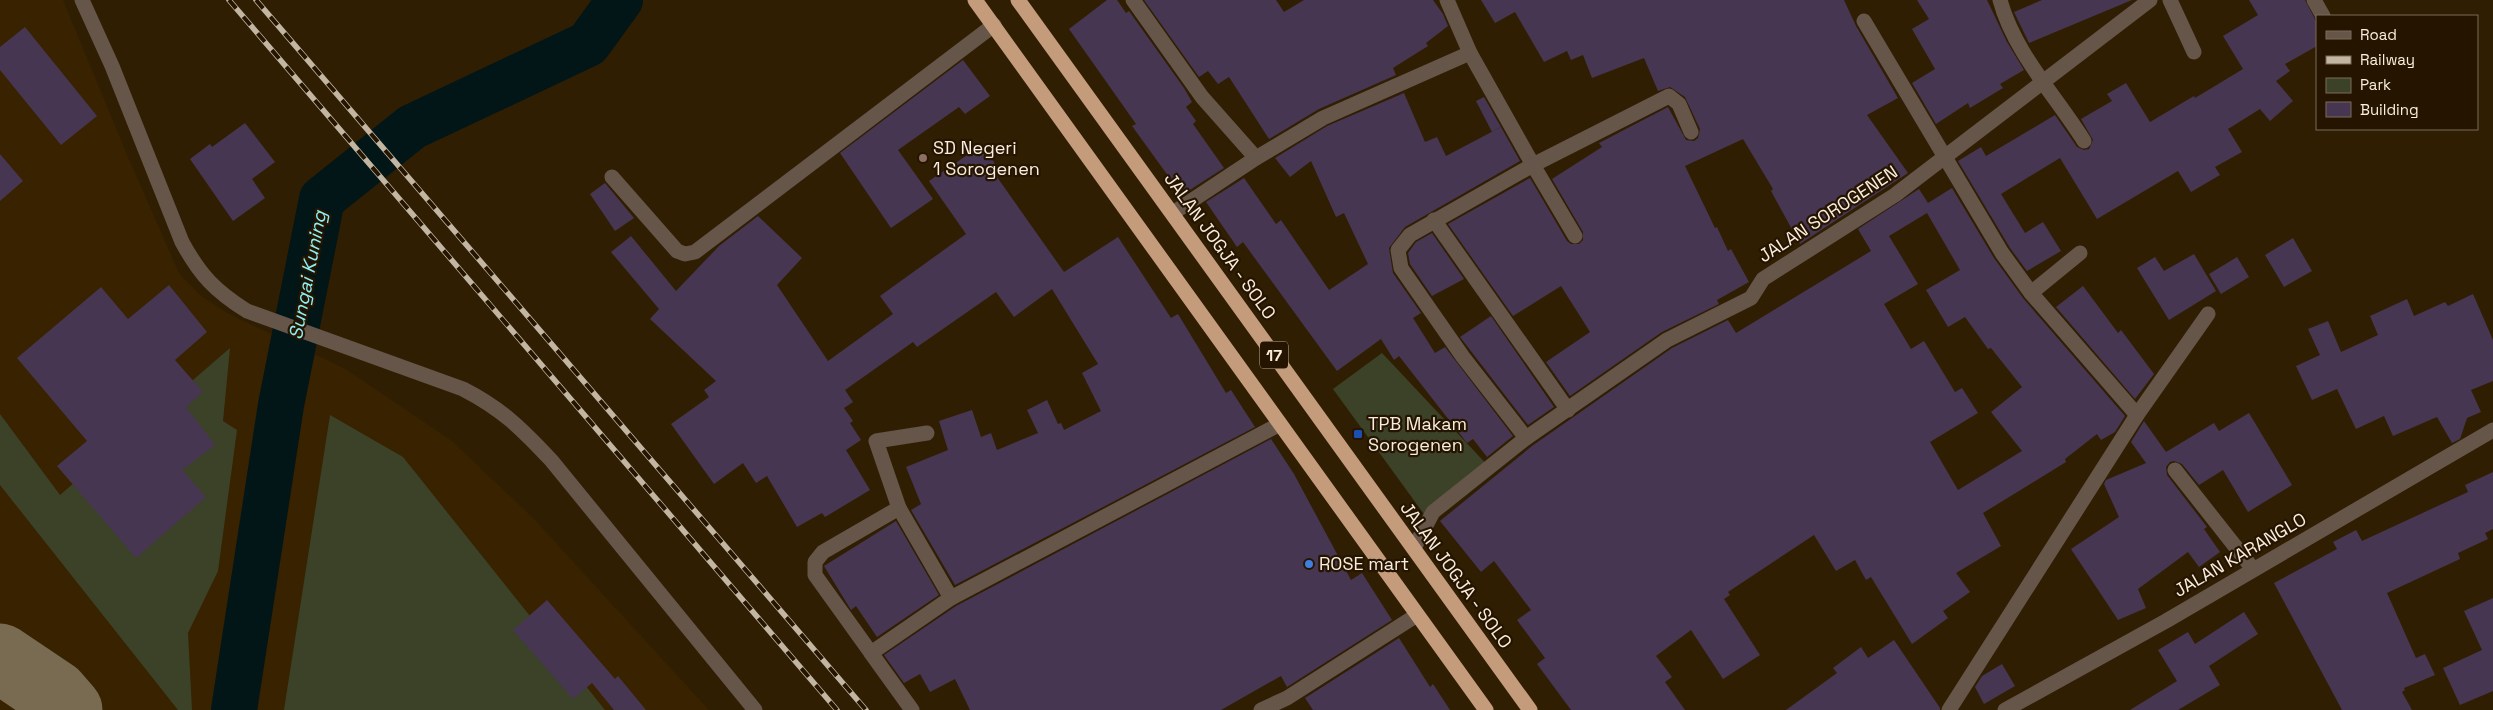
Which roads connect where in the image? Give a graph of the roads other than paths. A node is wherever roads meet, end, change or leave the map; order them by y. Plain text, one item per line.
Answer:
1 (82, 0) edge
2 (975, 0) edge
3 (1018, 0) edge
4 (1133, 0) edge
5 (1448, 0) edge
6 (2000, 0) edge
7 (2150, 0) edge
8 (2170, 0) edge
9 (2314, 0) edge
10 (2322, 15) edge
11 (1864, 21) dead end
12 (994, 25) junction
13 (2194, 52) dead end
14 (1470, 53) junction
15 (2042, 81) junction
16 (1692, 132) dead end
17 (2084, 141) dead end
18 (1944, 156) junction
19 (1256, 158) junction
20 (1533, 165) junction
21 (612, 177) dead end
22 (1173, 213) junction
23 (1434, 220) junction
24 (1575, 236) dead end
25 (2080, 253) dead end
26 (2031, 293) junction
27 (2208, 314) dead end
28 (1568, 410) junction
29 (2137, 415) junction
30 (1280, 424) junction
31 (2493, 430) edge
32 (927, 433) dead end
33 (1526, 438) junction
34 (2175, 470) dead end
35 (899, 508) junction
36 (1414, 548) junction
37 (2253, 569) junction
38 (951, 598) junction
39 (1417, 615) junction
40 (871, 653) junction
41 (755, 710) edge
42 (912, 710) edge
43 (1260, 710) edge
44 (1486, 710) edge
45 (1530, 710) edge
46 (1949, 710) edge
47 (2005, 710) edge

1 - 41 street
2 - 12 highway, 17
3 - 22 highway, JALAN JOGJA - SOLO / 17
4 - 19 street
5 - 14 street
6 - 15 street
7 - 15 street, JALAN SOROGENEN
8 - 13 street
9 - 10 street
11 - 18 street
12 - 21 street
12 - 30 highway, 17
14 - 19 street
14 - 20 street
15 - 17 street
15 - 18 street, JALAN SOROGENEN
16 - 20 street
18 - 26 street
18 - 28 street, JALAN SOROGENEN
19 - 22 street
20 - 23 street
20 - 24 street
22 - 36 highway, JALAN JOGJA - SOLO / 17
23 - 28 street
23 - 33 street
25 - 26 street
26 - 29 street
27 - 29 street
28 - 33 street, JALAN SOROGENEN
29 - 46 street
30 - 38 street
30 - 39 highway, 17
31 - 37 street, JALAN KARANGLO
32 - 35 street
33 - 36 street, JALAN SOROGENEN
34 - 37 street
35 - 38 street
35 - 40 street
36 - 45 highway, JALAN JOGJA - SOLO / 17
37 - 47 street, JALAN KARANGLO
38 - 40 street
39 - 43 street
39 - 44 highway, 17
40 - 42 street

